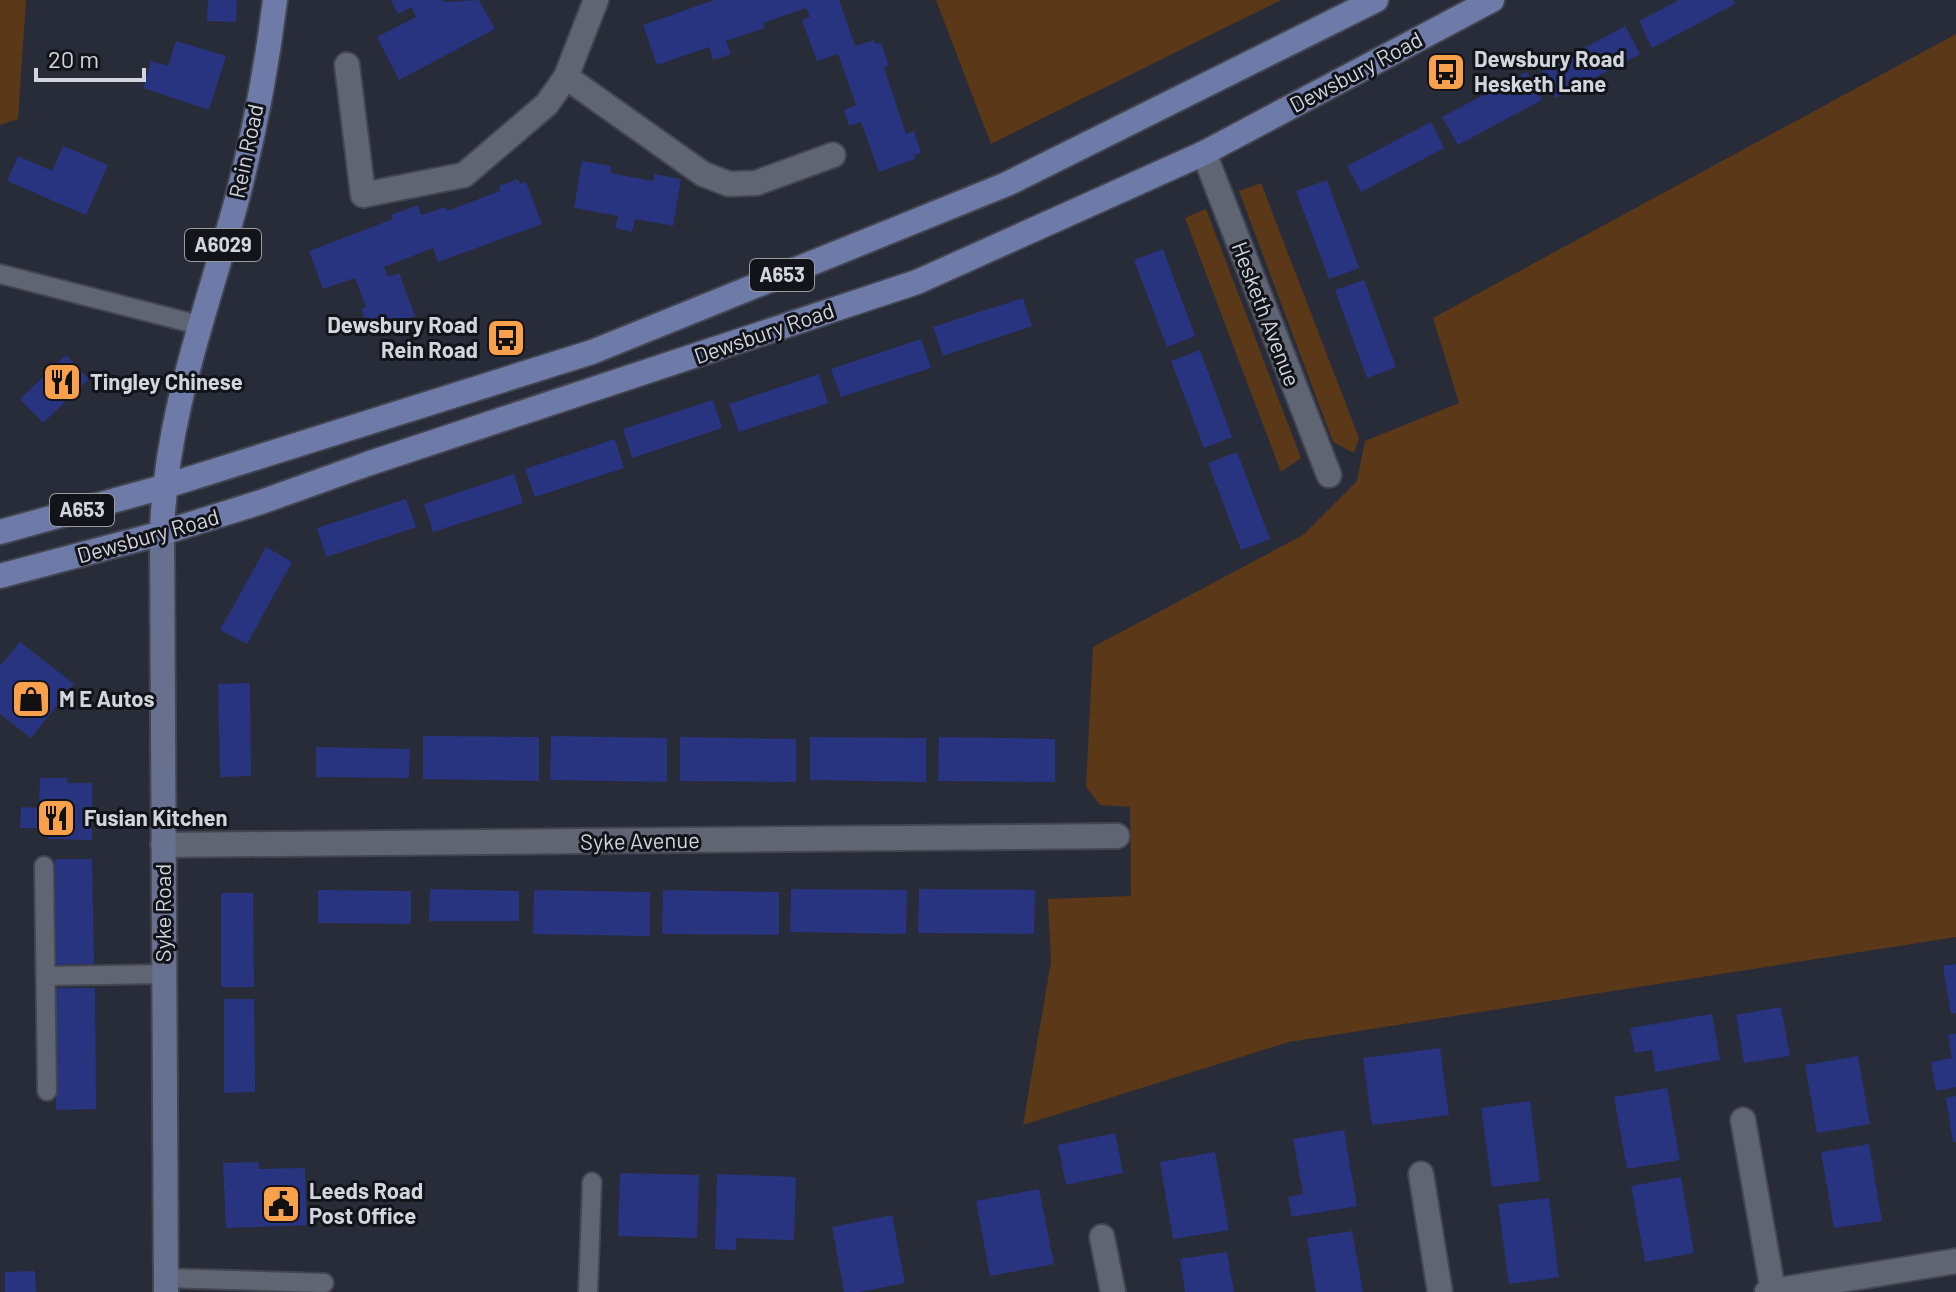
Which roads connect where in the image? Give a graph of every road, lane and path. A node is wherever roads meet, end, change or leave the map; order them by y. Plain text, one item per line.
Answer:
1 (275, 0) edge
2 (596, 0) edge
3 (1376, 0) edge
4 (1492, 0) edge
5 (347, 65) dead end
6 (566, 77) junction
7 (1204, 153) junction
8 (833, 155) dead end
9 (0, 274) edge
10 (199, 325) junction
11 (1329, 475) dead end
12 (163, 487) junction
13 (0, 532) edge
14 (162, 533) junction
15 (0, 576) edge
16 (1117, 836) dead end
17 (163, 845) junction
18 (44, 866) dead end
19 (164, 974) junction
20 (46, 976) junction
21 (47, 1091) dead end
22 (1743, 1120) dead end
23 (1421, 1174) dead end
24 (592, 1182) dead end
25 (1102, 1237) dead end
26 (1956, 1261) edge
27 (324, 1283) dead end
28 (166, 1285) edge
29 (1773, 1291) edge
30 (588, 1292) edge
31 (598, 1292) edge
32 (1113, 1292) edge
33 (1440, 1292) edge
34 (1767, 1292) edge

1 - 10 main road, Rein Road / A6029
2 - 6 street
3 - 12 main road, Dewsbury Road / A653
4 - 7 main road, Dewsbury Road / A653
5 - 6 street
6 - 8 street
7 - 11 street, Hesketh Avenue
7 - 14 main road, Dewsbury Road / A653
9 - 10 lane
10 - 12 main road, Rein Road / A6029
12 - 13 main road, Dewsbury Road / A653
12 - 14 main road, Rein Road
14 - 15 main road, Dewsbury Road / A653
14 - 17 street, Syke Road
16 - 17 street, Syke Avenue
17 - 19 street, Syke Road
18 - 20 lane
19 - 20 lane
19 - 28 street, Syke Road
20 - 21 lane
22 - 29 street
23 - 33 street
24 - 30 lane
25 - 32 street
26 - 29 street
27 - 28 lane
29 - 34 street
30 - 31 lane

